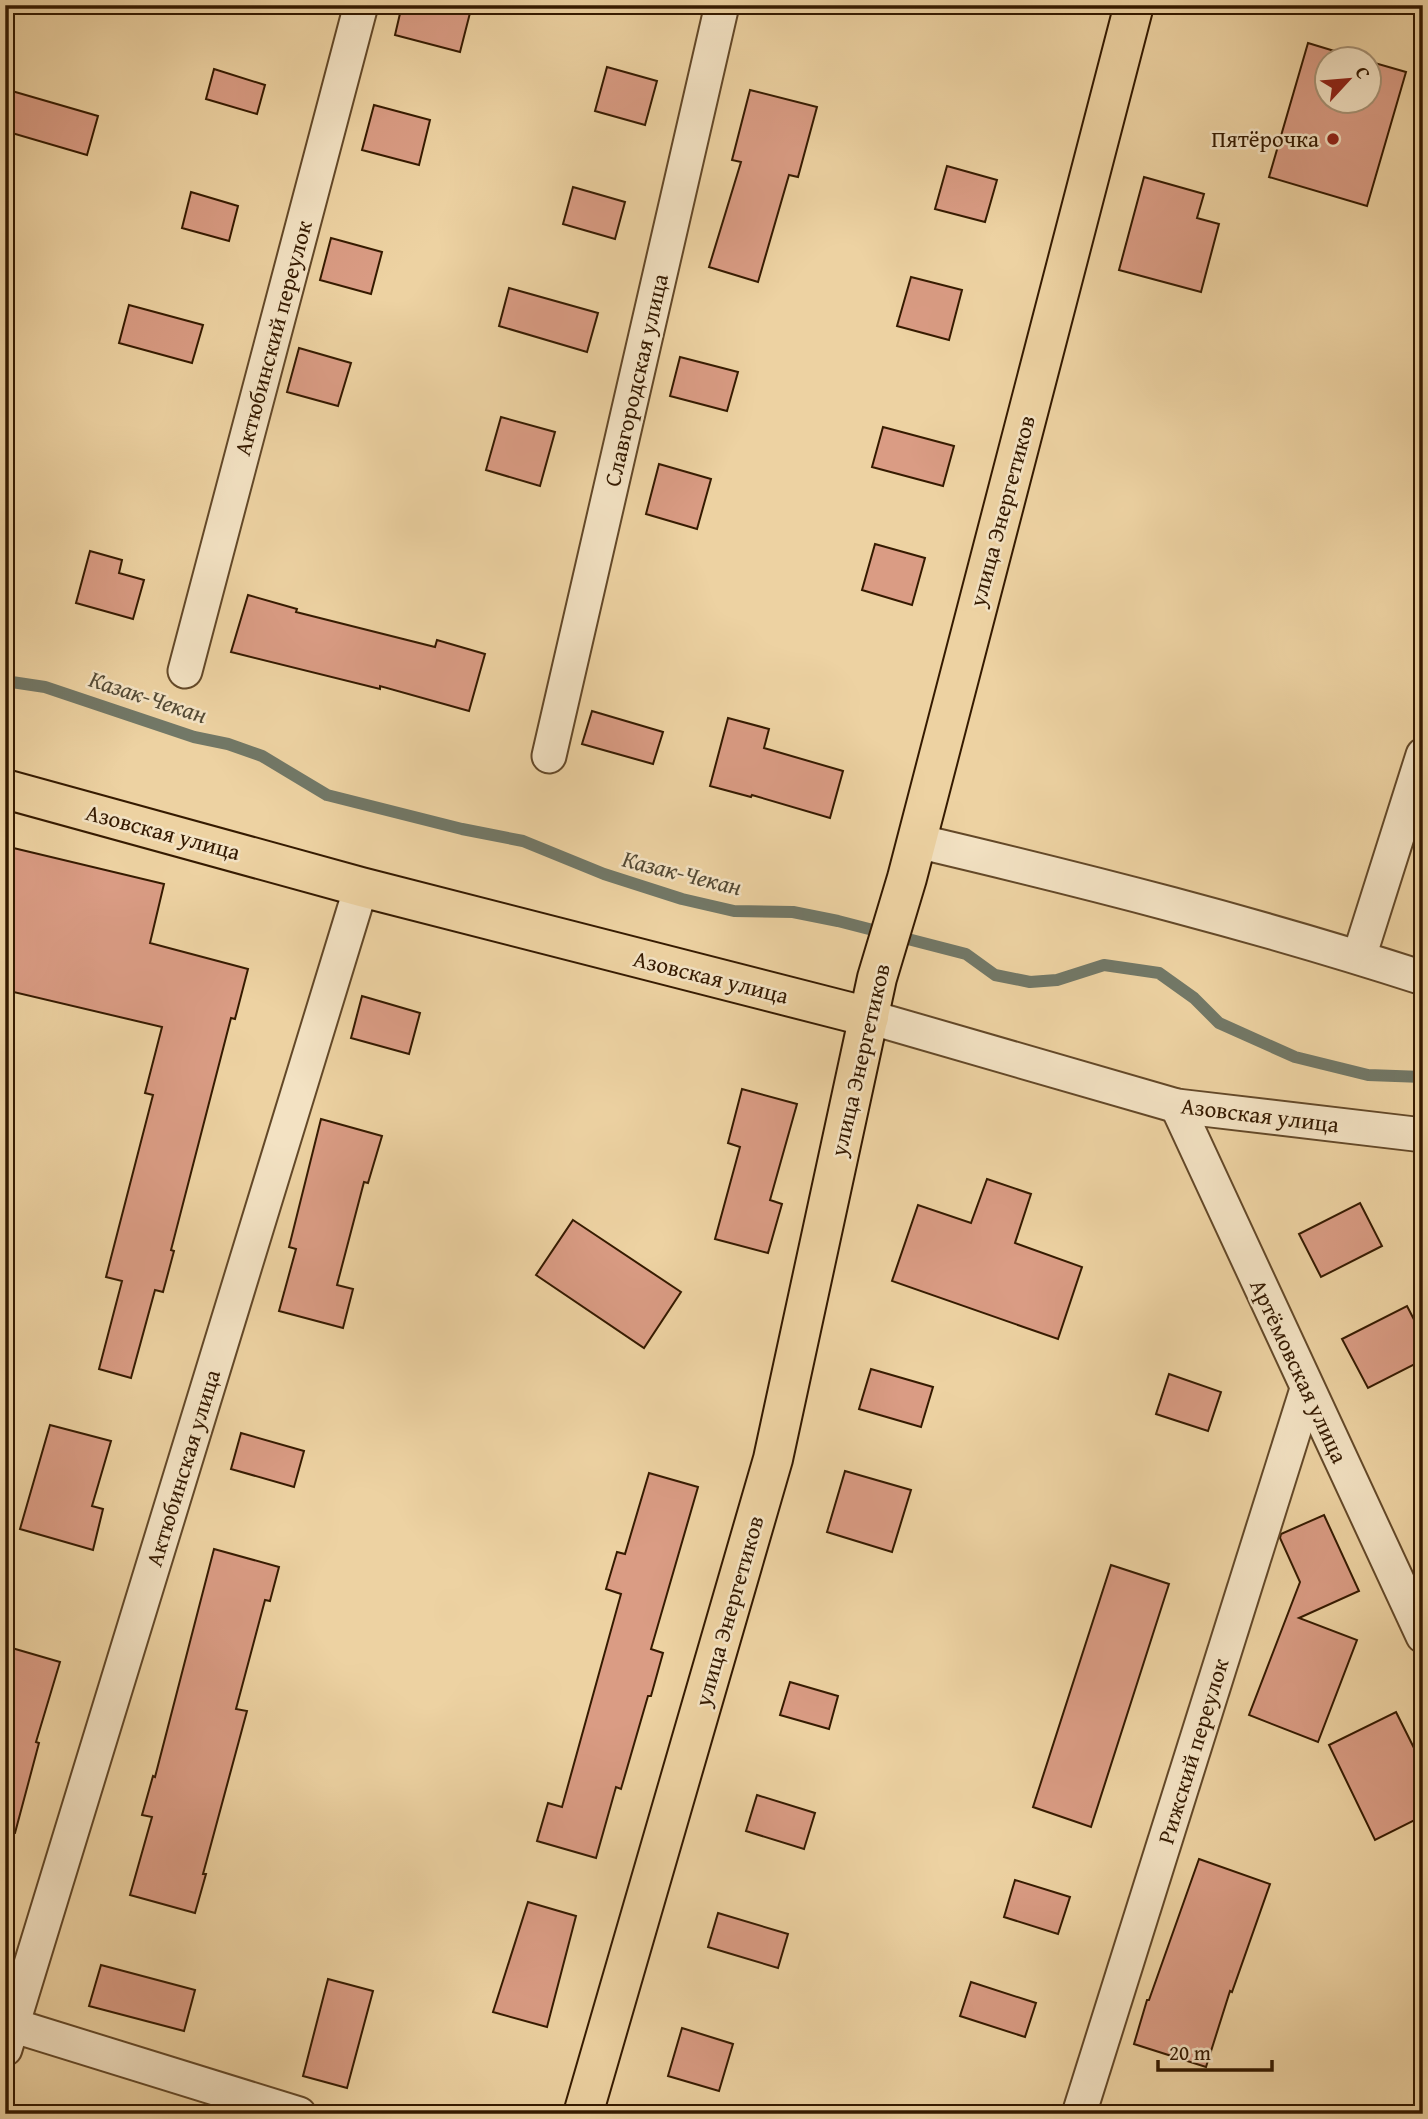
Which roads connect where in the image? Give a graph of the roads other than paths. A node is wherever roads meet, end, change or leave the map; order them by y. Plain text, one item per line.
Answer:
1 (361, 5) edge
2 (722, 5) edge
3 (1134, 5) edge
4 (185, 671) dead end
5 (1423, 755) edge
6 (549, 756) dead end
7 (5, 789) edge
8 (917, 841) junction
9 (361, 887) junction
10 (1359, 957) junction
11 (1423, 978) edge
12 (869, 1017) junction
13 (1177, 1106) junction
14 (1423, 1135) edge
15 (1307, 1389) junction
16 (1423, 1636) edge
17 (8, 2032) edge
18 (299, 2114) edge
19 (583, 2114) edge
20 (1079, 2114) edge

1 - 4 street, Актюбинский переулок
2 - 6 street, Славгородская улица
3 - 8 main road, улица Энергетиков
5 - 10 street
7 - 9 main road, Азовская улица
8 - 10 street
8 - 12 main road, улица Энергетиков
9 - 12 main road, Азовская улица
9 - 17 street, Актюбинская улица
10 - 11 street
12 - 13 street, Азовская улица
12 - 19 main road, улица Энергетиков
13 - 14 street, Азовская улица
13 - 15 street, Артёмовская улица
15 - 16 street, Артёмовская улица
15 - 20 street, Рижский переулок
17 - 18 street

